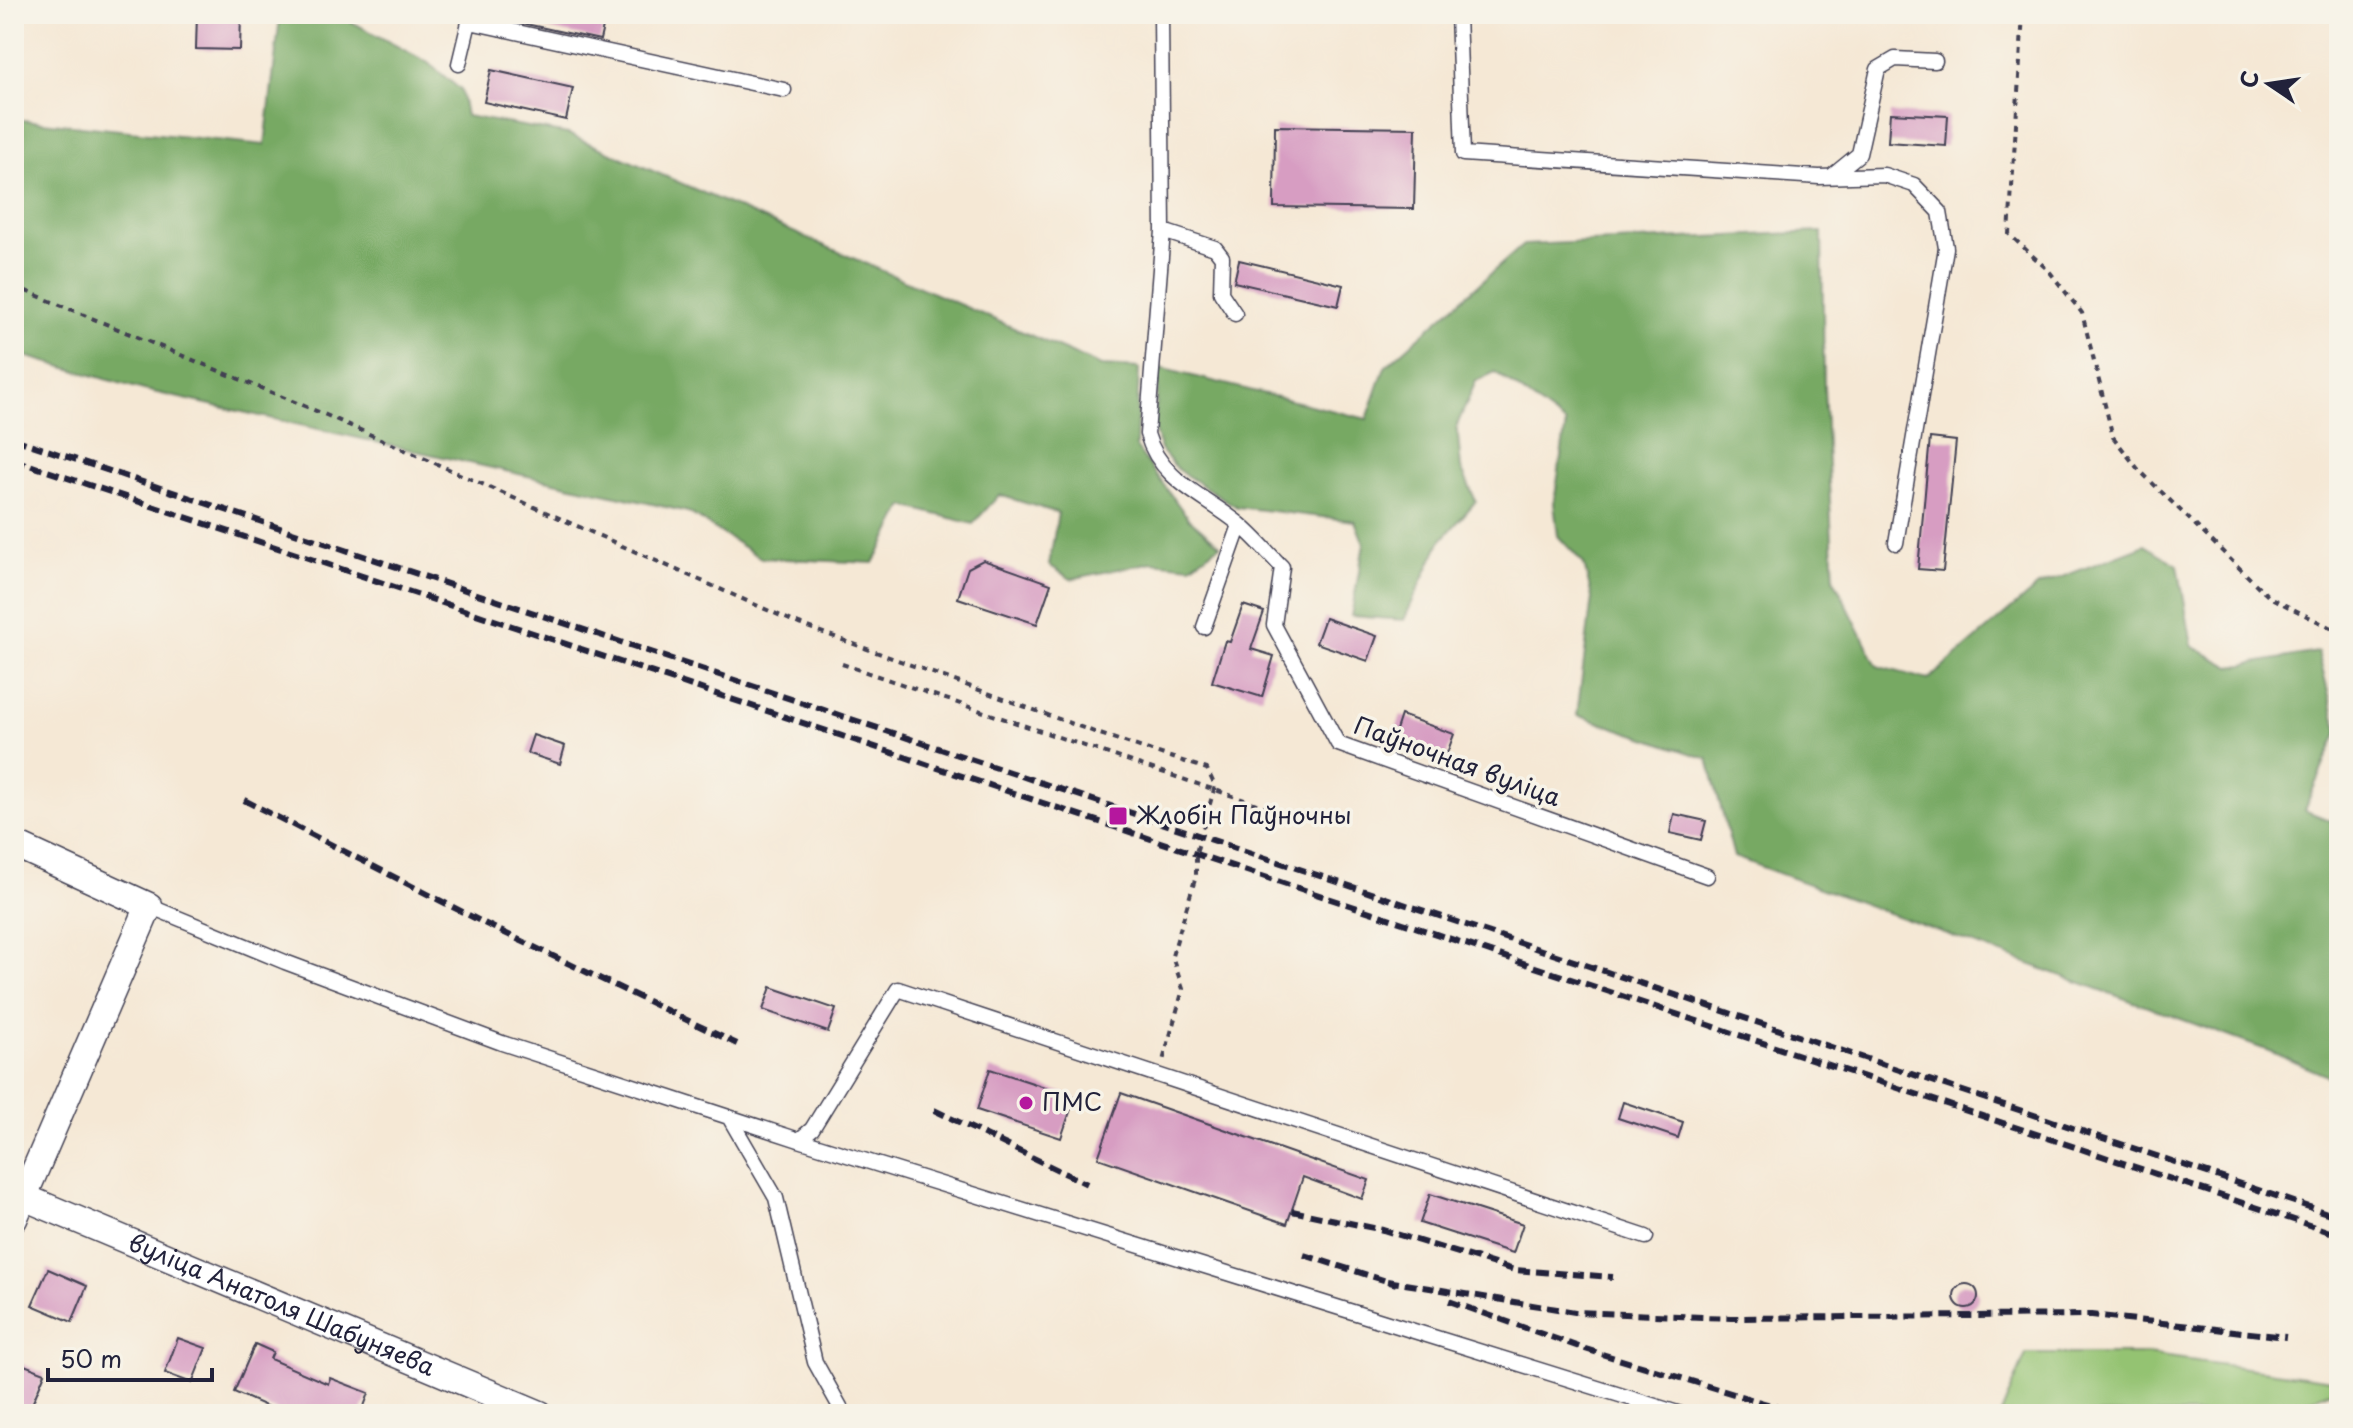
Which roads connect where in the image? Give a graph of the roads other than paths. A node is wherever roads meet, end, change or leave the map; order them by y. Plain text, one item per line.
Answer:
1 (1161, 14) edge
2 (1458, 14) edge
3 (471, 18) edge
4 (1935, 61) dead end
5 (459, 64) dead end
6 (784, 90) dead end
7 (1831, 176) junction
8 (1163, 231) junction
9 (1235, 314) dead end
10 (1240, 525) junction
11 (1896, 543) dead end
12 (1204, 627) dead end
13 (14, 844) edge
14 (1707, 876) dead end
15 (149, 906) junction
16 (729, 1117) junction
17 (799, 1140) junction
18 (17, 1203) edge
19 (1646, 1237) dead end
20 (540, 1414) edge
21 (844, 1414) edge
22 (1681, 1414) edge

1 - 8 lane
2 - 7 lane
3 - 5 lane
3 - 6 lane
4 - 7 lane
7 - 11 lane
8 - 9 lane
8 - 10 lane
10 - 12 lane
10 - 14 lane, Паўночная вуліца
13 - 15 street
15 - 16 lane
15 - 18 street
16 - 17 lane
16 - 21 lane
17 - 19 lane
17 - 22 lane
18 - 20 street, вуліца Анатоля Шабуняева

